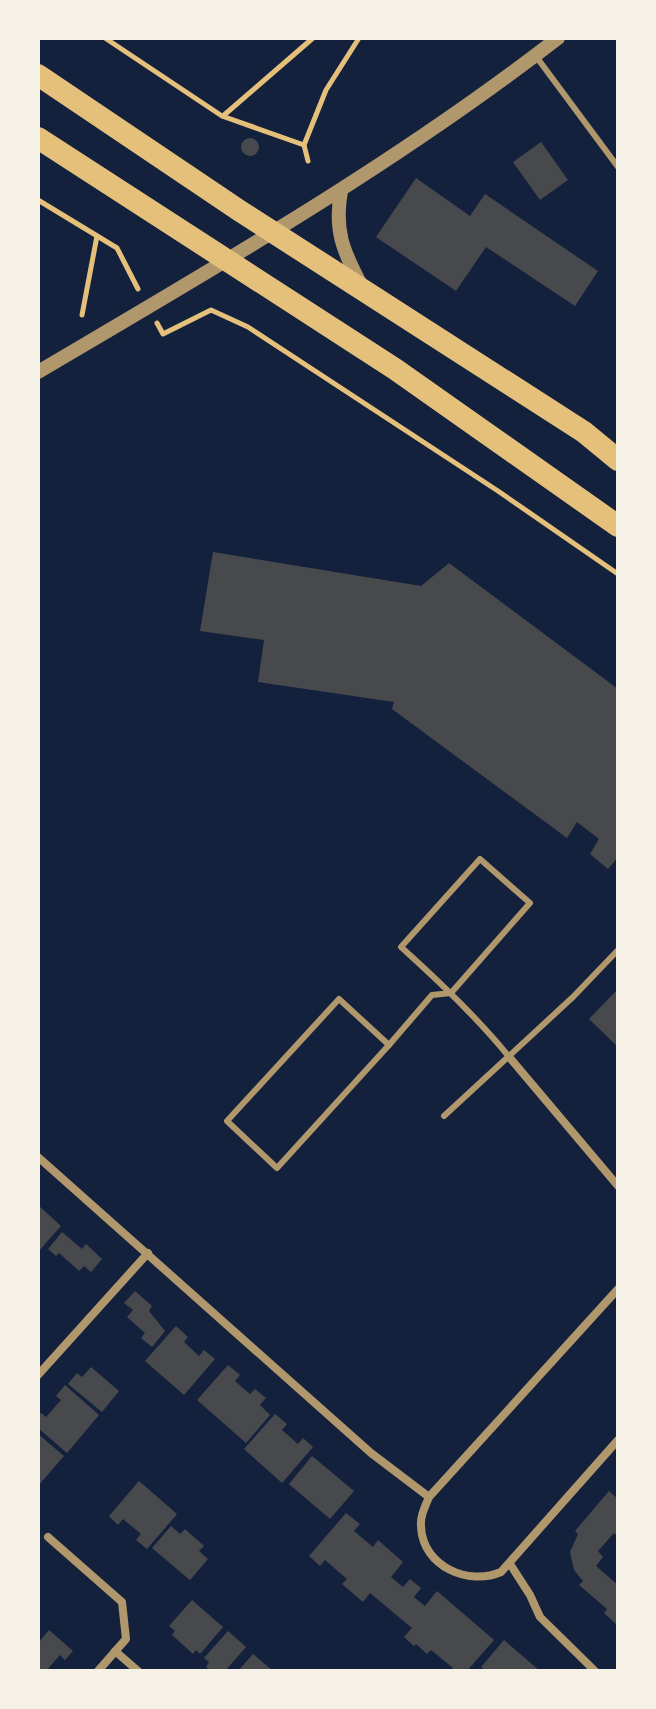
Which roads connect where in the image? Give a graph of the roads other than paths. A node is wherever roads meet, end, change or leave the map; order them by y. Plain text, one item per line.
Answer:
1 (558, 38) edge
2 (535, 55) junction
3 (38, 75) edge
4 (38, 138) edge
5 (618, 167) edge
6 (341, 191) junction
7 (272, 232) junction
8 (228, 261) junction
9 (363, 290) junction
10 (38, 372) edge
11 (618, 460) edge
12 (618, 526) edge
13 (618, 950) edge
14 (451, 993) junction
15 (389, 1045) junction
16 (510, 1058) junction
17 (444, 1116) dead end
18 (38, 1157) edge
19 (618, 1186) edge
20 (148, 1253) junction
21 (618, 1289) edge
22 (38, 1375) edge
23 (618, 1440) edge
24 (429, 1497) junction
25 (48, 1537) dead end
26 (510, 1564) junction
27 (115, 1651) junction
28 (98, 1671) edge
29 (138, 1671) edge
30 (595, 1671) edge

1 - 2 street
2 - 5 lane
2 - 6 street
3 - 7 highway
4 - 8 highway
6 - 7 street
6 - 9 street
7 - 8 street
7 - 9 highway
8 - 10 street
8 - 12 highway
9 - 11 highway
13 - 16 lane
14 - 14 lane
14 - 15 lane
14 - 16 lane
15 - 15 lane
16 - 17 lane
16 - 19 street
18 - 20 street
20 - 22 street
20 - 24 street
21 - 24 street
23 - 26 street
24 - 26 street
25 - 27 street
26 - 30 street
27 - 28 street
27 - 29 street

